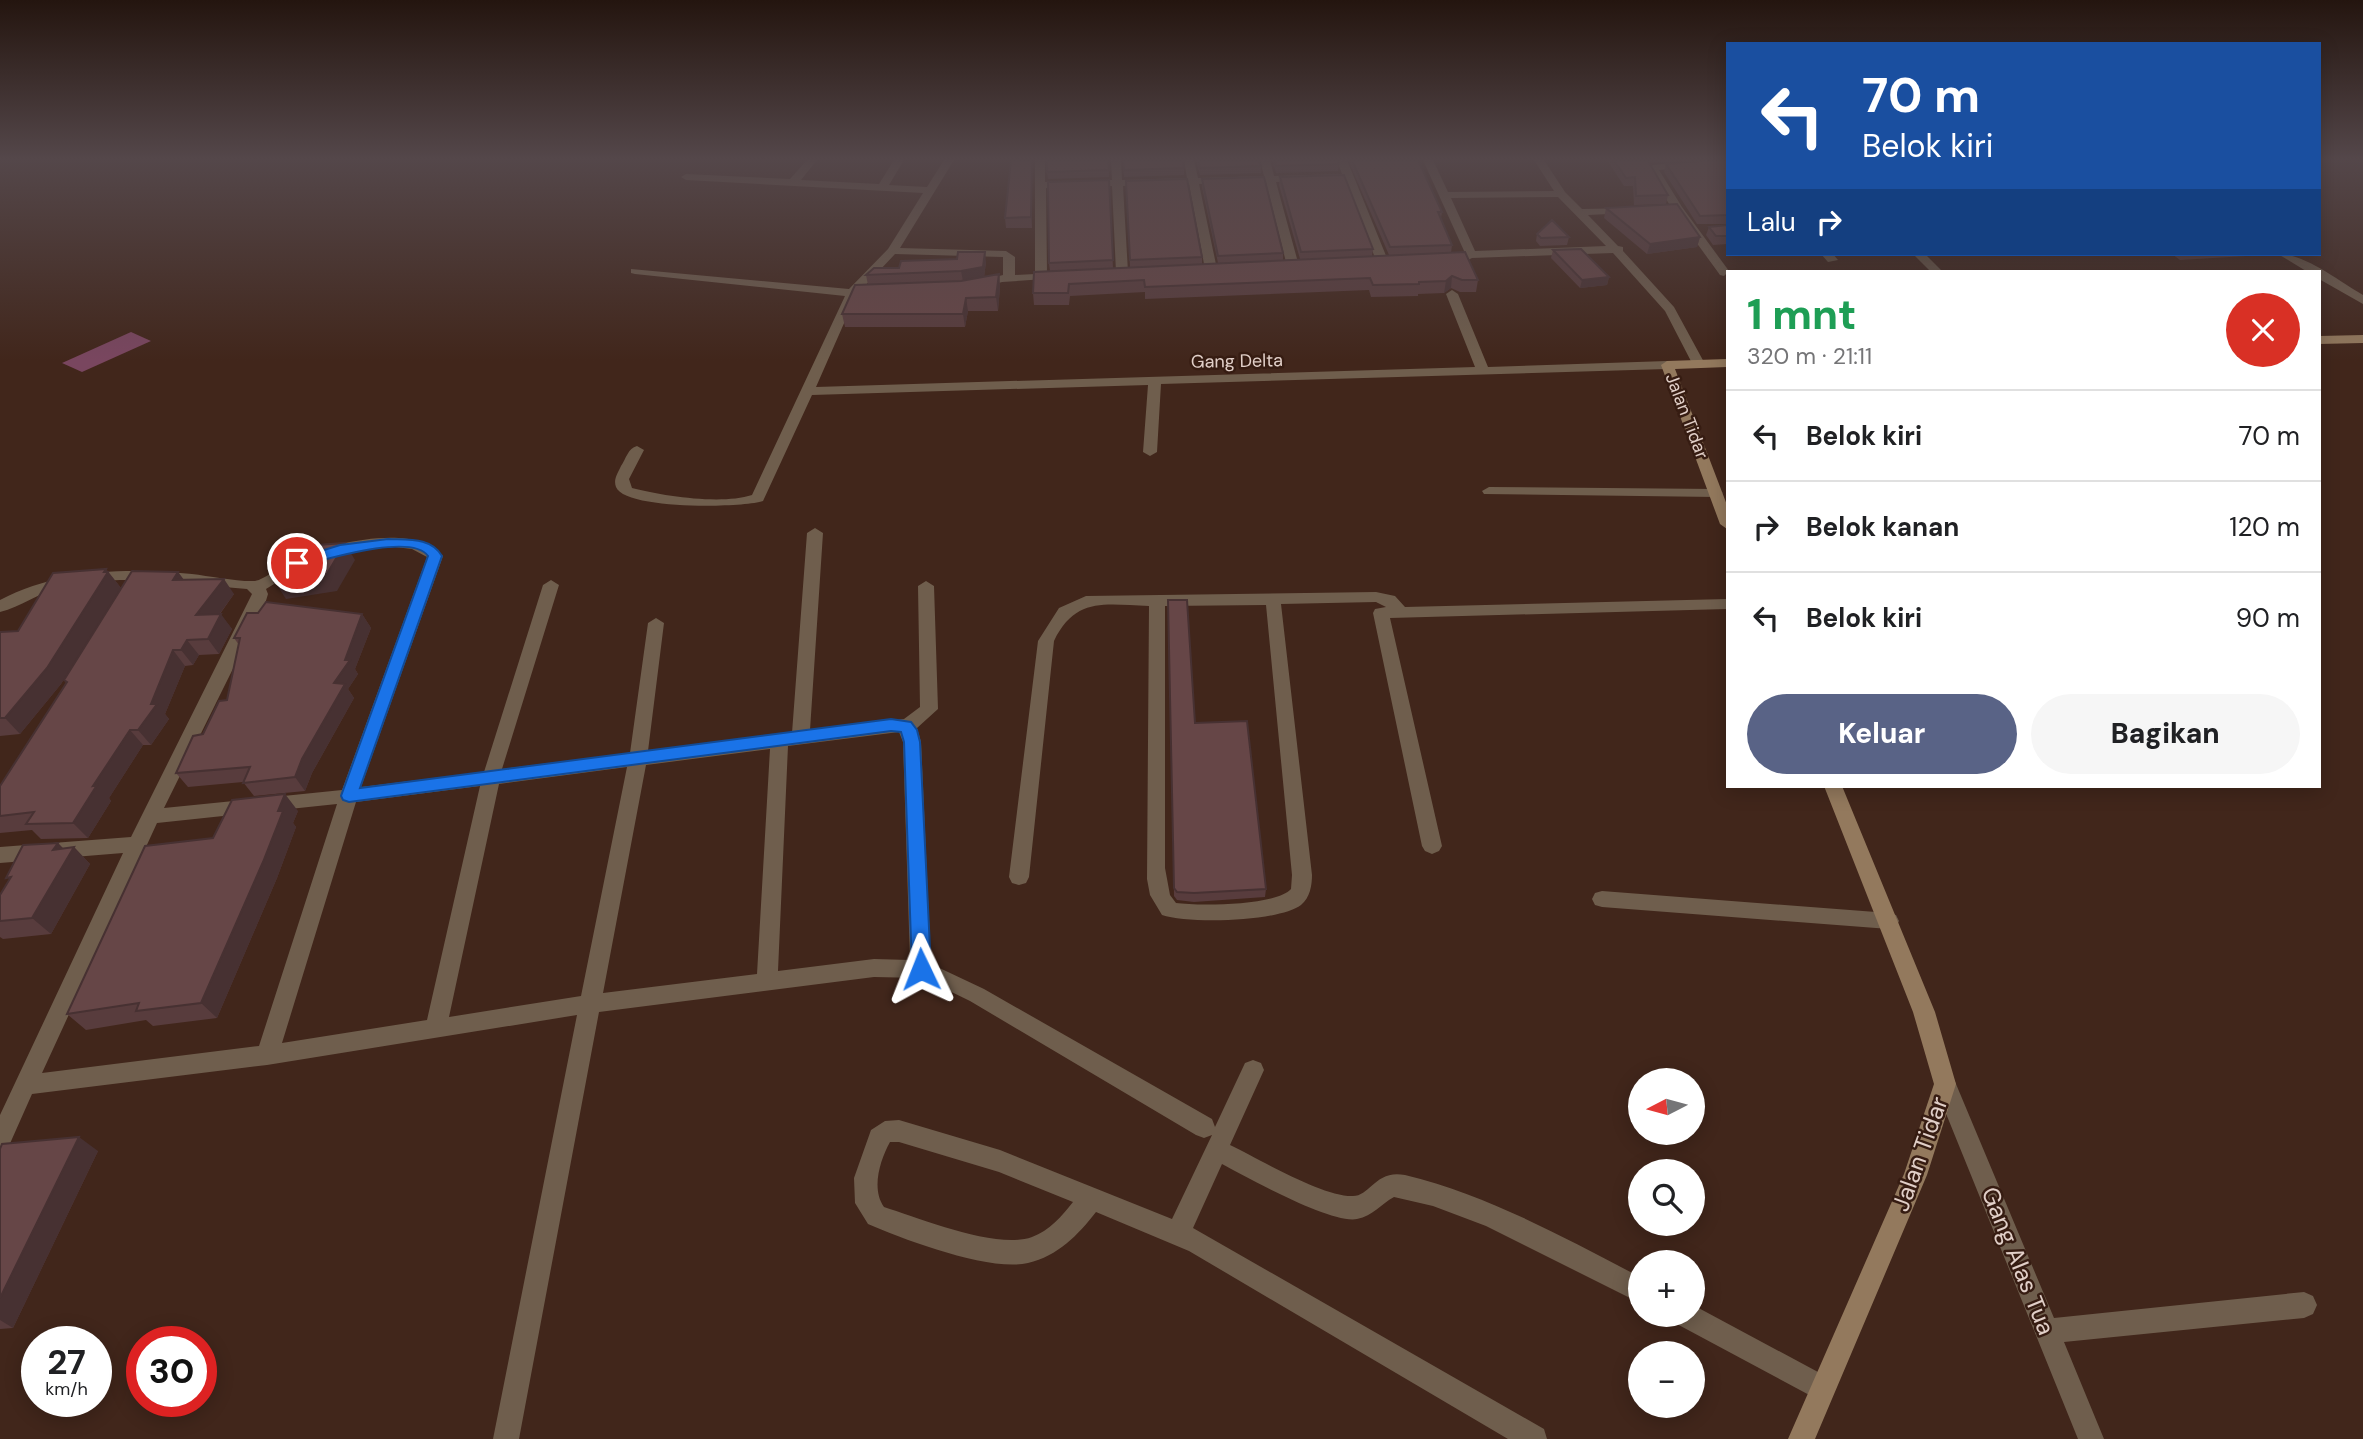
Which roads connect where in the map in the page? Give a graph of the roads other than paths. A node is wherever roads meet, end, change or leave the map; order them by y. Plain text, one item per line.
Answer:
1 (906, 227) edge
2 (1040, 227) edge
3 (1123, 227) edge
4 (1199, 227) edge
5 (1286, 227) edge
6 (1369, 227) edge
7 (1459, 227) edge
8 (1596, 227) edge
9 (1698, 227) edge
10 (1619, 249) junction
11 (892, 251) junction
12 (1471, 255) junction
13 (1921, 256) edge
14 (2288, 256) edge
15 (1432, 261) edge
16 (1383, 263) edge
17 (1279, 267) edge
18 (1225, 269) edge
19 (1935, 270) edge
20 (2312, 270) edge
21 (635, 271) dead end
22 (1108, 273) edge
23 (1724, 273) dead end
24 (2321, 275) edge
25 (1068, 276) edge
26 (1041, 277) junction
27 (1009, 279) junction
28 (964, 288) edge
29 (885, 291) edge
30 (852, 293) junction
31 (1452, 294) dead end
32 (2363, 300) edge
33 (2363, 339) edge
34 (2321, 340) edge
35 (1726, 363) edge
36 (1699, 364) junction
37 (1667, 365) junction
38 (1484, 372) junction
39 (1155, 381) junction
40 (808, 391) junction
41 (638, 450) dead end
42 (1150, 453) dead end
43 (1489, 491) dead end
44 (1716, 493) junction
45 (1726, 521) edge
46 (815, 533) dead end
47 (551, 585) dead end
48 (926, 586) dead end
49 (257, 587) junction
50 (1157, 600) junction
51 (1273, 600) junction
52 (1726, 604) edge
53 (0, 607) edge
54 (1381, 613) junction
55 (656, 623) dead end
56 (906, 727) junction
57 (801, 737) junction
58 (779, 740) junction
59 (638, 758) junction
60 (491, 778) junction
61 (1834, 788) edge
62 (349, 796) junction
63 (153, 816) junction
64 (137, 844) junction
65 (1432, 846) dead end
66 (0, 855) edge
67 (1019, 877) dead end
68 (1602, 899) dead end
69 (1889, 921) junction
70 (921, 969) junction
71 (767, 983) junction
72 (589, 1004) junction
73 (436, 1027) junction
74 (267, 1055) junction
75 (1253, 1070) dead end
76 (1945, 1084) junction
77 (26, 1085) junction
78 (1203, 1127) dead end
79 (0, 1140) edge
80 (1217, 1150) junction
81 (1092, 1197) junction
82 (1178, 1234) junction
83 (1628, 1285) edge
84 (2304, 1305) dead end
85 (1705, 1325) edge
86 (2047, 1331) junction
87 (1822, 1388) junction
88 (506, 1439) edge
89 (1534, 1439) edge
90 (1801, 1439) edge
91 (2091, 1439) edge

1 - 11 street
2 - 26 street
3 - 22 street
4 - 18 street
5 - 17 street
6 - 16 street
7 - 12 street
8 - 10 street
9 - 23 street
10 - 12 street
10 - 36 street
11 - 27 street
11 - 30 street
12 - 15 street
13 - 19 street
14 - 20 street
21 - 30 street
24 - 32 street
25 - 26 street
26 - 27 street
27 - 28 street
29 - 30 street
30 - 40 street
31 - 38 street
33 - 34 main road
35 - 36 main road, Jalan Tidar
36 - 37 main road, Jalan Tidar
37 - 38 street, Gang Delta
37 - 44 main road, Jalan Tidar
38 - 39 street, Gang Delta
39 - 40 street, Gang Delta
39 - 42 street
40 - 41 street
43 - 44 street
44 - 45 main road, Jalan Tidar
46 - 57 street
47 - 60 street
48 - 56 street
49 - 53 street
49 - 62 street
49 - 63 street
50 - 51 street
50 - 51 street
50 - 67 street
51 - 54 street
52 - 54 street
54 - 65 street
55 - 59 street
56 - 57 street
56 - 70 street
57 - 58 street
58 - 59 street
58 - 71 street
59 - 60 street
59 - 72 street
60 - 62 street
60 - 73 street
61 - 69 main road, Jalan Tidar
62 - 63 street
62 - 74 street
63 - 64 street
64 - 66 street
64 - 77 street
68 - 69 street
69 - 76 main road, Jalan Tidar
70 - 71 street
70 - 78 street
71 - 72 street
72 - 73 street
72 - 88 street
73 - 74 street
74 - 77 street
75 - 80 street
76 - 86 street, Gang Alas Tua
76 - 87 main road, Jalan Tidar
77 - 79 street
80 - 82 street
80 - 83 street
81 - 81 street
81 - 82 street
82 - 89 street
84 - 86 street
85 - 87 street
86 - 91 street, Gang Alas Tua
87 - 90 main road, Jalan Tidar

